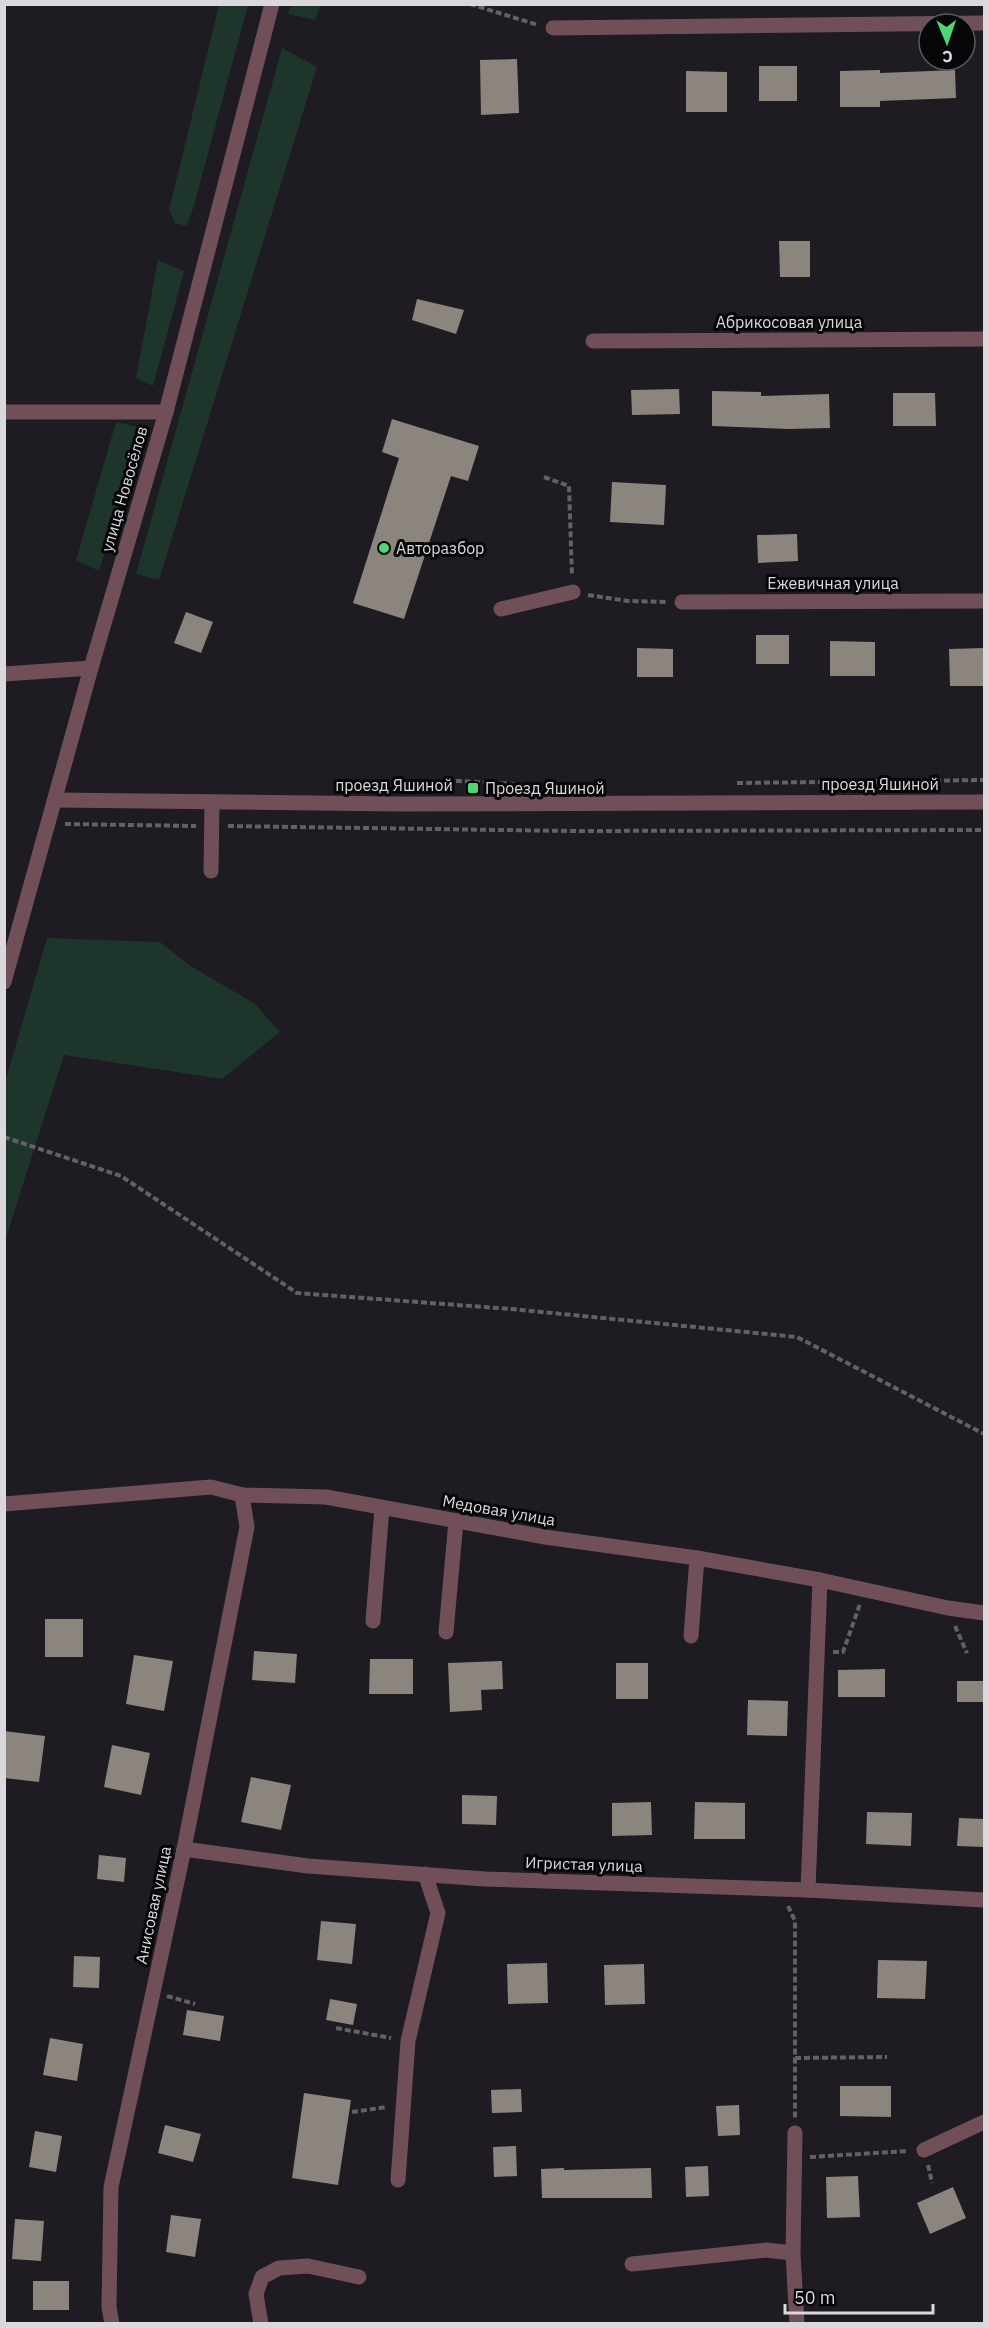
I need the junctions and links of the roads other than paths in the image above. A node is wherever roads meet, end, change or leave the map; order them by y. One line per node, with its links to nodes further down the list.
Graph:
1 (272, 4): 7 (street, улица Новосёлов)
2 (984, 23): 3 (street)
3 (553, 28)
4 (984, 339): 5 (street, Абрикосовая улица)
5 (594, 341)
6 (4, 412): 7 (street)
7 (166, 412): 12 (street, улица Новосёлов)
8 (573, 592): 11 (street)
9 (984, 601): 10 (street, Ежевичная улица)
10 (682, 602)
11 (501, 609)
12 (91, 668): 13 (street); 14 (street, улица Новосёлов)
13 (4, 674)
14 (56, 800): 16 (street, проезд Яшиной); 18 (street, улица Новосёлов)
15 (984, 801): 16 (street, проезд Яшиной)
16 (212, 802): 17 (street)
17 (211, 871)
18 (4, 982)
19 (242, 1495): 20 (street, Медовая улица); 21 (street, Медовая улица); 29 (street, Анисовая улица)
20 (4, 1504)
21 (382, 1508): 22 (street, Медовая улица); 26 (street)
22 (456, 1521): 23 (street, Медовая улица); 27 (street)
23 (697, 1558): 24 (street, Медовая улица); 28 (street)
24 (820, 1580): 25 (street, Медовая улица); 31 (street)
25 (984, 1613)
26 (373, 1621)
27 (446, 1632)
28 (691, 1636)
29 (184, 1849): 30 (street, Игристая улица); 40 (street, Анисовая улица)
30 (425, 1874): 31 (street, Игристая улица); 36 (street)
31 (808, 1890): 32 (street, Игристая улица)
32 (984, 1900)
33 (984, 2122): 35 (street)
34 (795, 2133): 37 (street)
35 (924, 2150)
36 (398, 2180)
37 (793, 2253): 38 (street); 42 (street)
38 (632, 2264)
39 (359, 2277): 41 (street)
40 (112, 2324)
41 (261, 2324)
42 (797, 2324)

